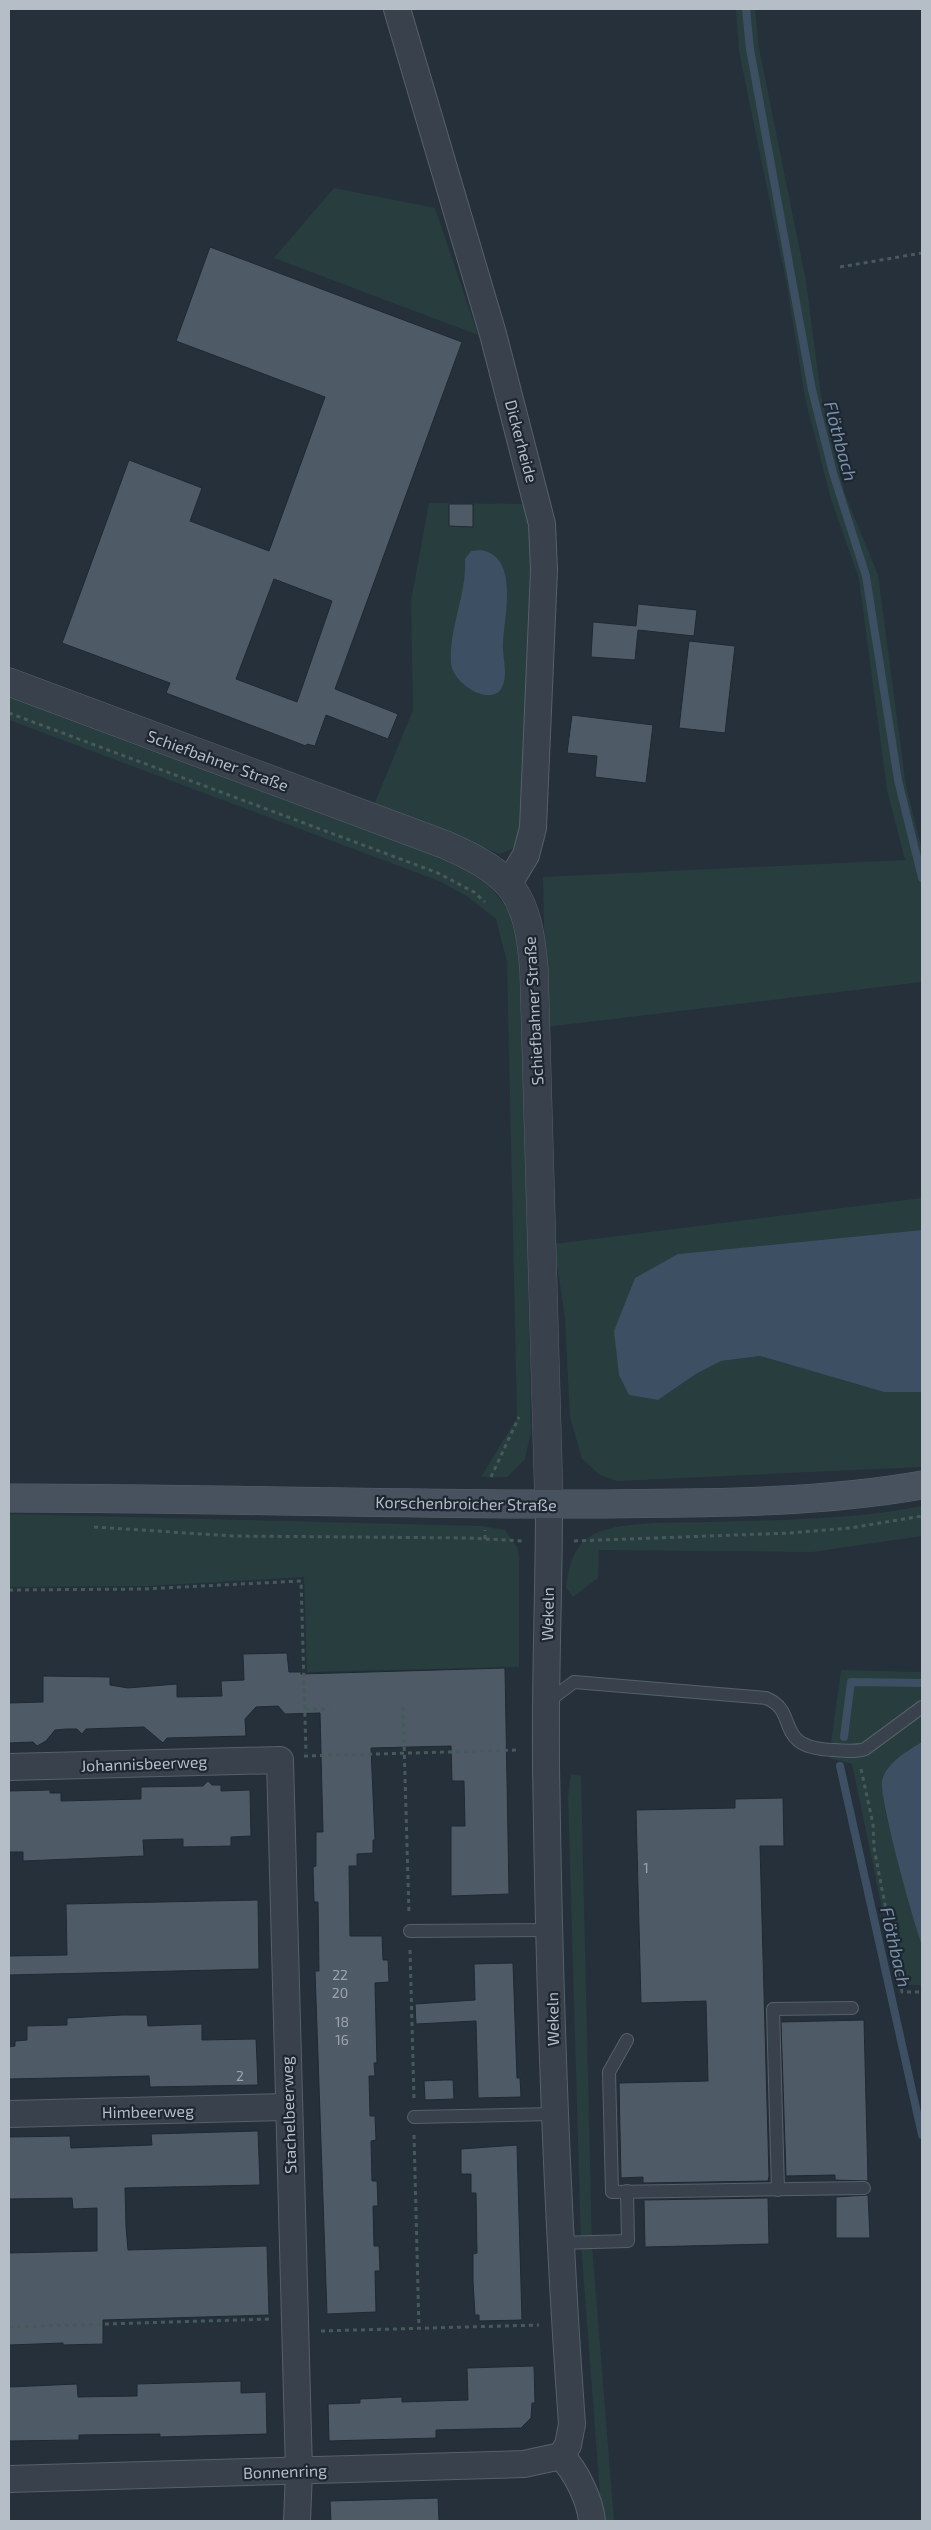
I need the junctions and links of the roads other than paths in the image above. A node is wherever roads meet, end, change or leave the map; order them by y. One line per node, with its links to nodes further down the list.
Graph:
1 (397, 9): 3 (street, Dickerheide)
2 (9, 682): 3 (street, Schiefbahner Straße)
3 (509, 883): 6 (street, Schiefbahner Straße)
4 (922, 1485): 6 (main road, Korschenbroicher Straße)
5 (9, 1498): 6 (main road, Korschenbroicher Straße)
6 (549, 1504): 7 (street, Wekeln)
7 (546, 1703): 8 (lane); 11 (street, Wekeln)
8 (922, 1707)
9 (280, 1760): 10 (street, Johannisbeerweg); 15 (street, Stachelbeerweg)
10 (9, 1767)
11 (550, 1930): 12 (lane); 17 (street, Wekeln)
12 (410, 1931)
13 (852, 2008): 20 (lane)
14 (627, 2040): 21 (lane)
15 (288, 2107): 16 (street, Himbeerweg); 24 (street, Stachelbeerweg)
16 (9, 2114)
17 (554, 2114): 18 (lane); 22 (street, Wekeln)
18 (414, 2117)
19 (864, 2188): 20 (lane)
20 (778, 2190): 21 (lane)
21 (627, 2191): 22 (lane)
22 (559, 2243): 23 (street, Wekeln)
23 (561, 2456): 24 (street, Bonnenring); 27 (street)
24 (299, 2471): 25 (street, Bonnenring); 26 (street, Stachelbeerweg)
25 (9, 2479)
26 (297, 2521)
27 (592, 2521)

